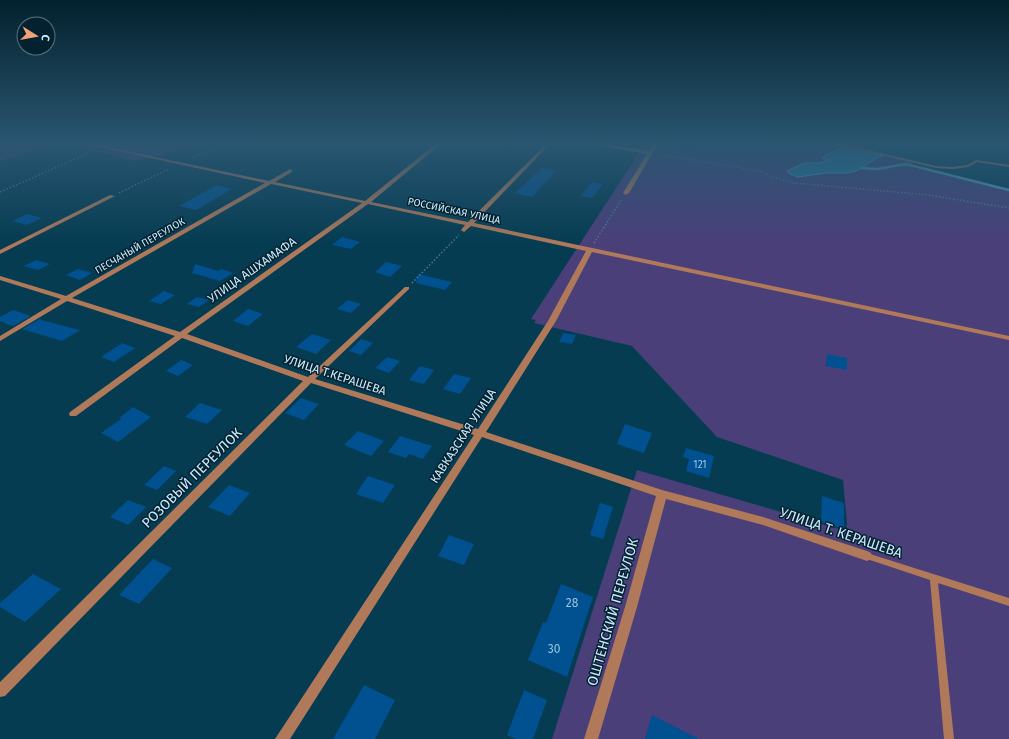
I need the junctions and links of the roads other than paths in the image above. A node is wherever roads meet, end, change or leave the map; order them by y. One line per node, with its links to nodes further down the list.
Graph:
1 (245, 176): 6 (street, РОССИЙСКАЯ УЛИЦА)
2 (281, 176): 6 (street, ПЕСЧАНЫЙ ПЕРЕУЛОК)
3 (399, 176): 9 (street, УЛИЦА АШХАМАФА)
4 (516, 176): 10 (street)
5 (636, 176): 7 (street)
6 (271, 182): 9 (street, РОССИЙСКАЯ УЛИЦА); 16 (street, ПЕСЧАНЫЙ ПЕРЕУЛОК)
7 (626, 193)
8 (112, 196): 13 (street)
9 (368, 202): 10 (street, РОССИЙСКАЯ УЛИЦА); 17 (street, УЛИЦА АШХАМАФА)
10 (470, 224): 11 (street); 12 (street, РОССИЙСКАЯ УЛИЦА)
11 (464, 230)
12 (590, 249): 18 (street, РОССИЙСКАЯ УЛИЦА); 22 (street, КАВКАЗCКАЯ УЛИЦА)
13 (0, 252)
14 (0, 278): 16 (street, УЛИЦА Т.КЕРАШЕВА)
15 (407, 288): 20 (street, РОЗОВЫЙ ПЕРЕУЛОК)
16 (66, 299): 17 (street, УЛИЦА Т.КЕРАШЕВА); 19 (street, ПЕСЧАНЫЙ ПЕРЕУЛОК)
17 (181, 335): 20 (street, УЛИЦА Т.КЕРАШЕВА); 21 (street, УЛИЦА АШХАМАФА)
18 (1009, 338)
19 (0, 339)
20 (309, 380): 22 (street, УЛИЦА Т.КЕРАШЕВА); 27 (street, РОЗОВЫЙ ПЕРЕУЛОК)
21 (73, 414)
22 (480, 433): 23 (street, УЛИЦА Т.КЕРАШЕВА); 28 (street, КАВКАЗCКАЯ УЛИЦА)
23 (662, 494): 24 (street, УЛИЦА Т. КЕРАШЕВА); 29 (street, ОШТЕНСКИЙ ПЕРЕУЛОК)
24 (867, 556): 25 (lane, УЛИЦА Т. КЕРАШЕВА)
25 (934, 578): 26 (lane, УЛИЦА Т. КЕРАШЕВА); 30 (lane)
26 (1009, 602)
27 (0, 691)
28 (282, 739)
29 (592, 739)
30 (949, 739)

